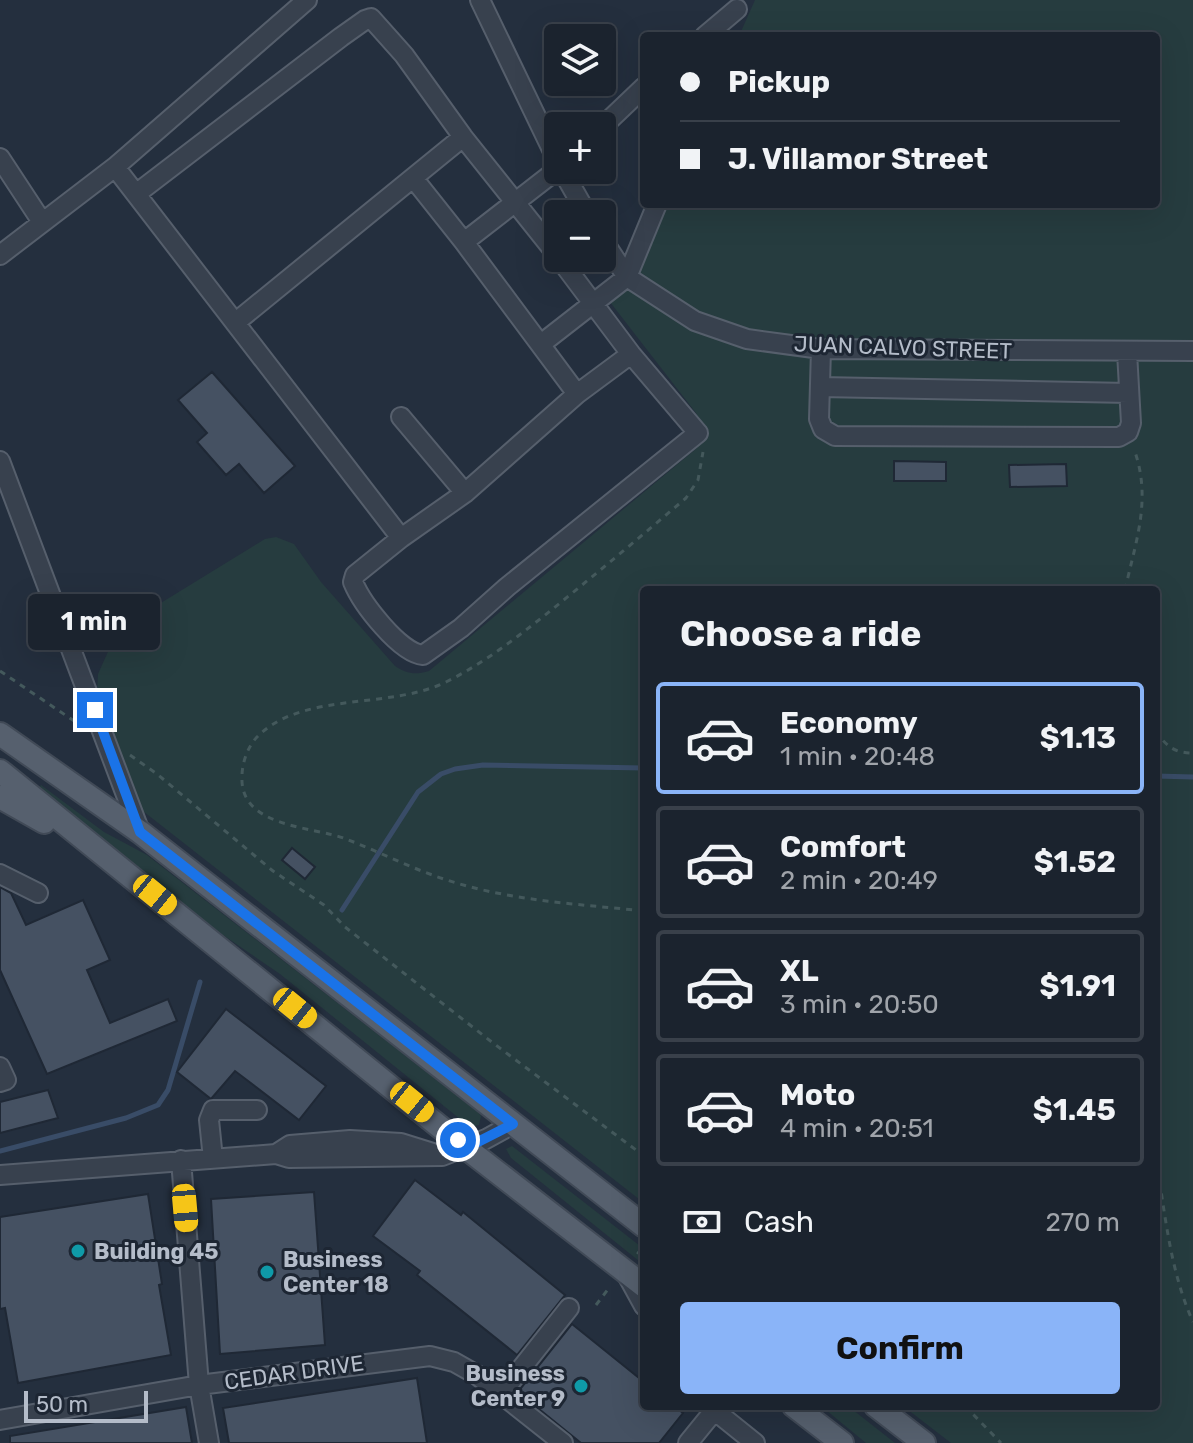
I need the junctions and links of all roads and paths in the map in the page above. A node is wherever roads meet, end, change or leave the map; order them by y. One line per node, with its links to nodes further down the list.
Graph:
1 (307, 0): 11 (street)
2 (480, 0): 8 (street)
3 (739, 4): 4 (street); 5 (street)
4 (709, 32)
5 (728, 32)
6 (640, 91): 7 (street)
7 (616, 114)
8 (544, 133)
9 (463, 137): 12 (street); 14 (street); 15 (street)
10 (0, 158): 17 (street)
11 (115, 167): 14 (street); 17 (street)
12 (414, 179): 19 (street); 25 (street)
13 (544, 181): 15 (street)
14 (136, 194): 25 (street)
15 (515, 200): 18 (street); 19 (street)
16 (655, 208): 23 (street)
17 (42, 222): 20 (street)
18 (544, 238)
19 (464, 242): 26 (street)
20 (0, 255)
21 (616, 260): 23 (street, JUAN CALVO STREET)
22 (570, 272): 24 (street)
23 (627, 277): 24 (street); 27 (street, JUAN CALVO STREET)
24 (594, 303): 26 (street); 30 (street)
25 (236, 322): 39 (street)
26 (541, 344): 33 (street)
27 (821, 349): 29 (street, JUAN CALVO STREET); 31 (street)
28 (1193, 351): 29 (street, JUAN CALVO STREET)
29 (1127, 352): 32 (street)
30 (631, 354): 33 (street); 36 (street)
31 (820, 387): 32 (street); 35 (street)
32 (1129, 393): 35 (street)
33 (577, 394): 38 (street)
34 (401, 417): 38 (street)
35 (1128, 432): 40 (path)
36 (698, 433): 39 (street); 52 (path)
37 (0, 461): 44 (street)
38 (465, 493): 39 (street)
39 (401, 538)
40 (1126, 586)
41 (0, 671): 44 (path)
42 (0, 734): 48 (main road)
43 (1160, 738): 45 (path)
44 (106, 739): 48 (street); 58 (path)
45 (1193, 753)
46 (0, 771): 50 (main road)
47 (0, 797): 50 (main road)
48 (140, 832): 56 (main road)
49 (0, 874): 51 (street)
50 (132, 876): 57 (main road)
51 (38, 893)
52 (640, 911)
53 (0, 1067): 54 (street)
54 (0, 1082)
55 (257, 1110): 59 (street)
56 (513, 1124): 57 (street); 63 (main road)
57 (466, 1148): 59 (street); 65 (main road)
58 (640, 1153)
59 (213, 1159): 60 (street)
60 (181, 1160): 61 (street); 72 (street)
61 (0, 1175)
62 (1160, 1184): 71 (path)
63 (640, 1223)
64 (640, 1258): 65 (path)
65 (630, 1261): 66 (main road); 68 (street)
66 (640, 1279)
67 (609, 1288): 69 (path)
68 (640, 1293)
69 (596, 1305)
70 (569, 1308): 73 (street)
71 (1193, 1322)
72 (199, 1385): 73 (street, CEDAR DRIVE); 79 (street, CEDAR DRIVE); 80 (street)
73 (501, 1394): 81 (street, CEDAR DRIVE)
74 (711, 1410): 82 (street)
75 (714, 1410): 83 (street)
76 (799, 1410): 84 (main road)
77 (881, 1410): 85 (main road)
78 (969, 1410): 86 (path)
79 (0, 1420)
80 (209, 1443)
81 (563, 1443)
82 (688, 1443)
83 (755, 1443)
84 (842, 1443)
85 (924, 1443)
86 (1001, 1443)

